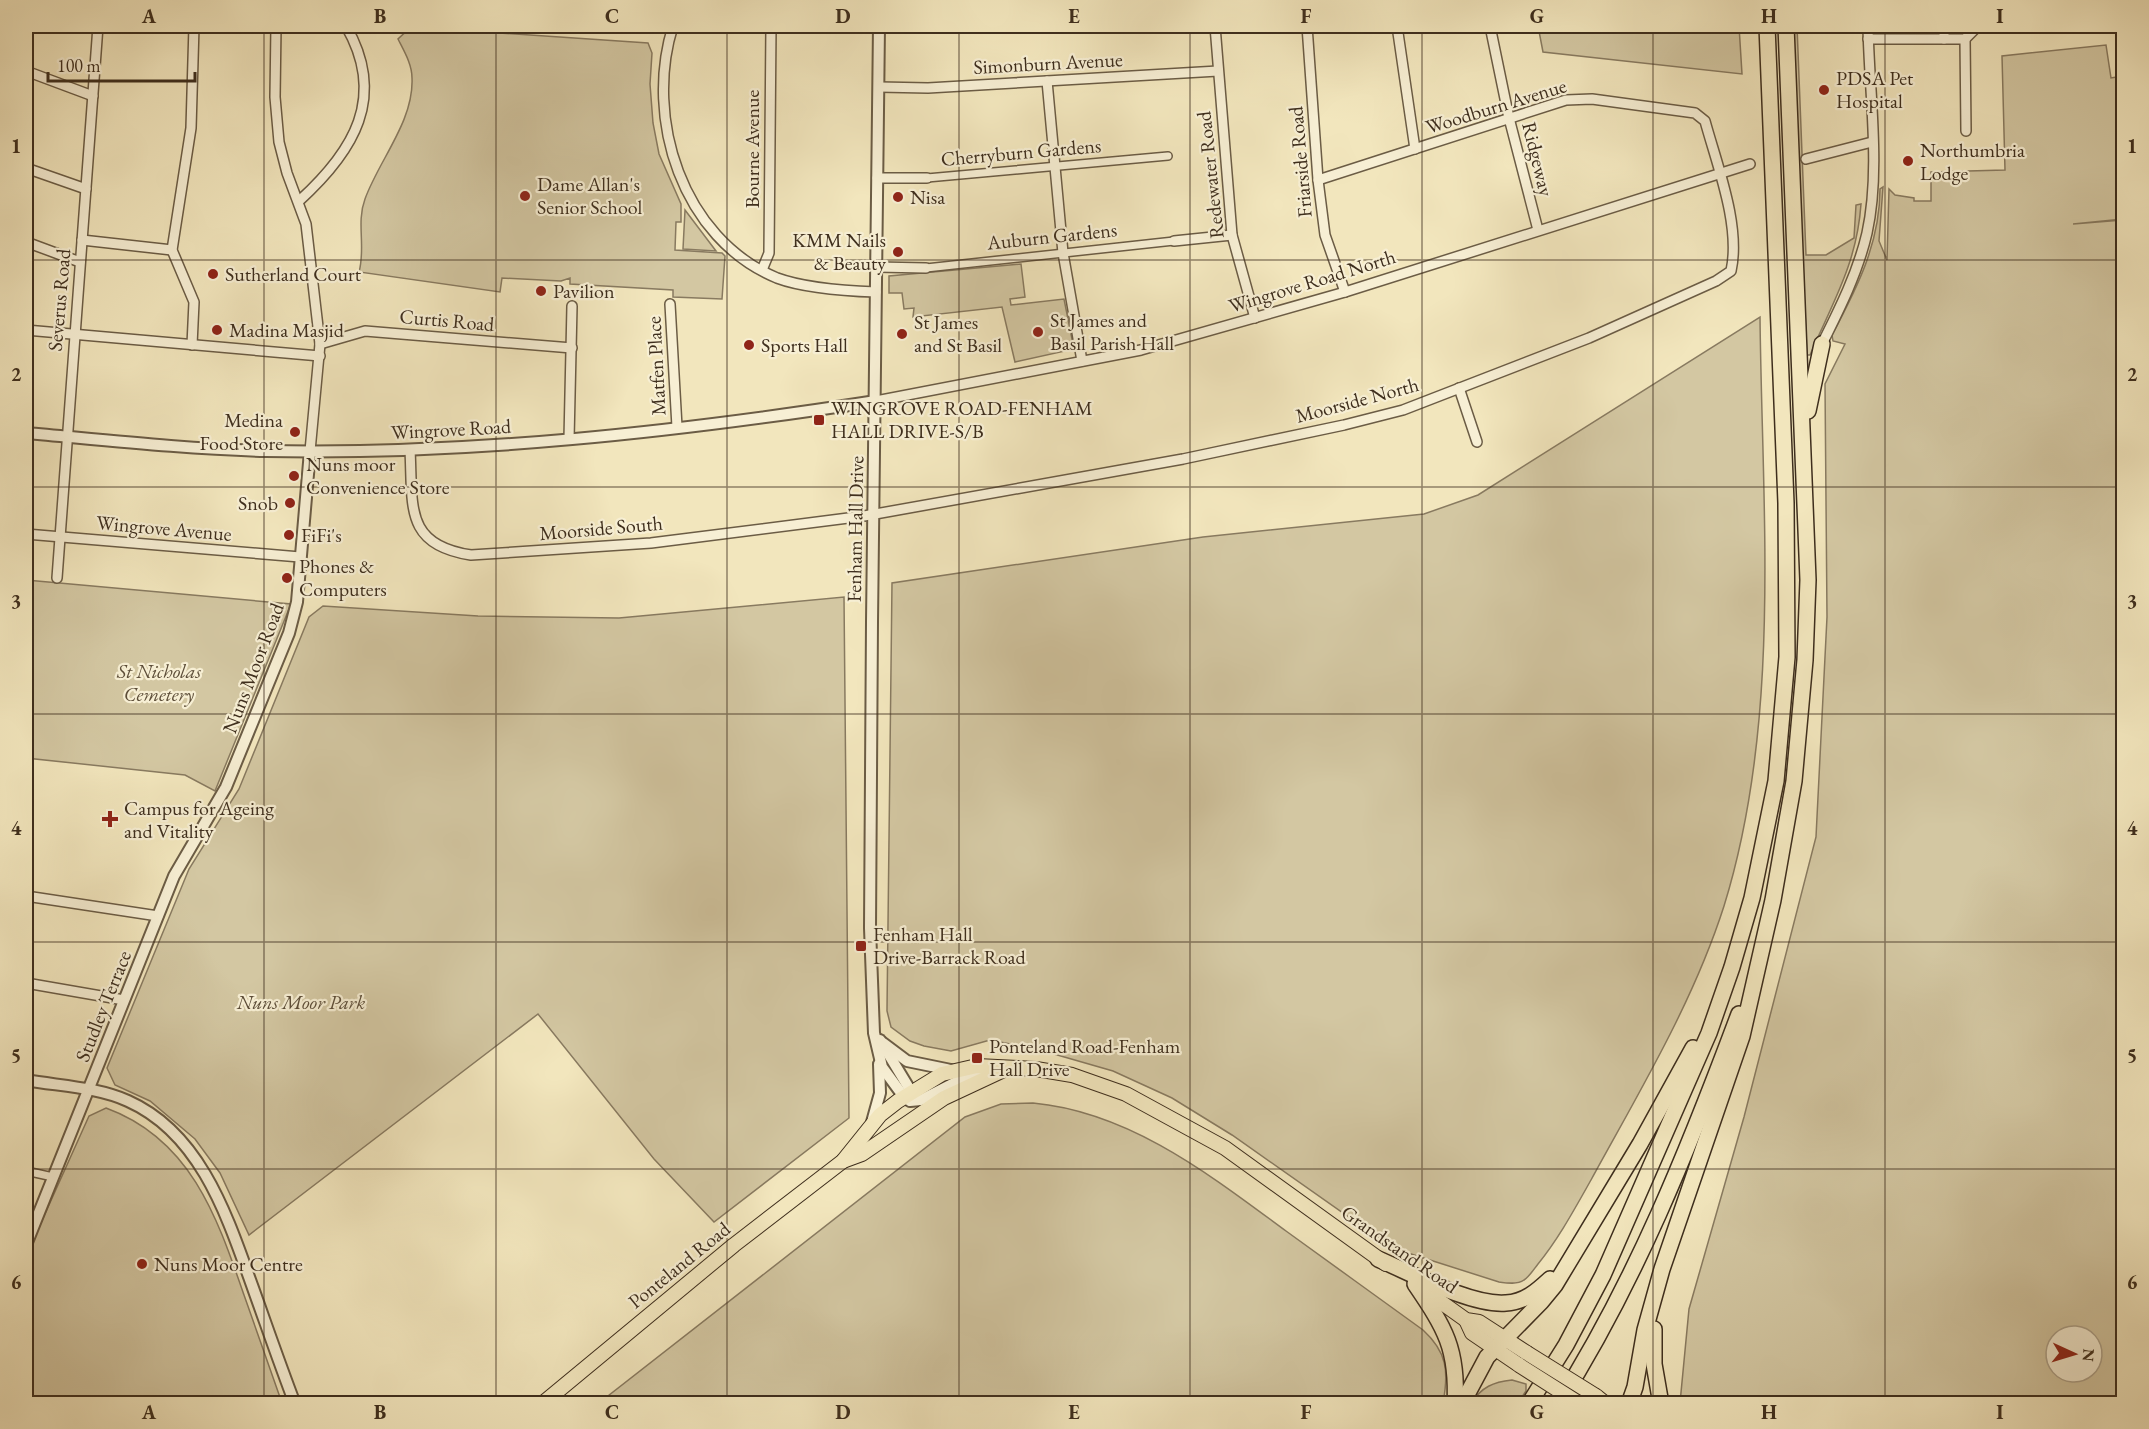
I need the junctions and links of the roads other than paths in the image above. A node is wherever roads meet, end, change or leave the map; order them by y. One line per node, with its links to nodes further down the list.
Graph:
1 (98, 26): 24 (street, Severus Road)
2 (194, 26): 45 (street)
3 (276, 26): 39 (street, Nuns Moor Road)
4 (346, 26): 39 (street)
5 (673, 26): 50 (street)
6 (771, 26): 50 (street, Bourne Avenue)
7 (879, 26): 23 (street, Fenham Hall Drive)
8 (1215, 26): 21 (street, Redewater Road)
9 (1307, 26): 37 (street, Friarside Road)
10 (1397, 26): 28 (street)
11 (1490, 26): 25 (street, Ridgeway)
12 (1767, 26): 82 (highway)
13 (1786, 26): 68 (highway)
14 (1868, 26): 17 (street)
15 (1944, 26): 18 (street)
16 (1978, 26): 19 (street)
17 (1868, 39): 18 (street); 27 (street)
18 (1944, 39): 19 (street)
19 (1965, 39): 26 (street)
20 (26, 71): 24 (street)
21 (1218, 71): 22 (street, Simonburn Avenue); 41 (street, Redewater Road)
22 (1047, 81): 23 (street, Simonburn Avenue); 32 (street)
23 (879, 87): 35 (street, Fenham Hall Drive)
24 (93, 96): 38 (street, Severus Road)
25 (1509, 118): 28 (street, Woodburn Avenue); 34 (street, Woodburn Avenue); 40 (street, Ridgeway)
26 (1966, 131)
27 (1872, 141): 30 (street); 59 (street)
28 (1415, 149): 37 (street, Woodburn Avenue)
29 (1168, 156): 32 (street, Cherryburn Gardens)
30 (1806, 159)
31 (1750, 164): 34 (street, Wingrove Road North)
32 (1055, 167): 36 (street, Cherryburn Gardens); 46 (street)
33 (26, 168): 38 (street)
34 (1719, 173): 40 (street, Wingrove Road North); 64 (street, Moorside North)
35 (877, 178): 36 (street, Cherryburn Gardens); 48 (street, Fenham Hall Drive)
36 (927, 178)
37 (1318, 180): 52 (street, Friarside Road)
38 (86, 189): 42 (street, Severus Road)
39 (299, 201): 58 (street, Nuns Moor Road)
40 (1538, 230): 52 (street, Wingrove Road North)
41 (1232, 235): 43 (street, Auburn Gardens); 55 (street, Redewater Road)
42 (82, 240): 45 (street); 47 (street, Severus Road)
43 (1174, 241): 46 (street, Auburn Gardens)
44 (26, 242): 47 (street)
45 (172, 250): 60 (street)
46 (1063, 253): 49 (street, Auburn Gardens); 63 (street)
47 (80, 262): 57 (street, Severus Road)
48 (877, 267): 49 (street, Auburn Gardens); 51 (street, Fenham Hall Drive)
49 (926, 268)
50 (762, 270): 51 (street)
51 (876, 292): 65 (street, Fenham Hall Drive)
52 (1345, 292): 55 (street, Wingrove Road North)
53 (670, 304): 66 (street, Matfen Place)
54 (572, 306): 61 (street)
55 (1255, 318): 63 (street, Wingrove Road North)
56 (26, 330): 57 (street)
57 (74, 335): 60 (street); 69 (street, Severus Road)
58 (320, 344): 61 (street, Curtis Road); 62 (street, Nuns Moor Road)
59 (1822, 344): 68 (highway)
60 (192, 345): 62 (street)
61 (572, 348): 70 (street)
62 (320, 356): 73 (street, Nuns Moor Road)
63 (1082, 362): 65 (street, Wingrove Road North)
64 (1459, 388): 71 (street); 74 (street, Moorside North)
65 (876, 401): 66 (street, Wingrove Road); 74 (street, Fenham Hall Drive)
66 (677, 427): 70 (street, Wingrove Road)
67 (26, 433): 69 (street, Wingrove Road)
68 (1803, 434): 83 (highway)
69 (66, 436): 73 (street, Wingrove Road); 76 (street, Severus Road)
70 (569, 439): 72 (street, Wingrove Road)
71 (1478, 442)
72 (410, 450): 73 (street, Wingrove Road); 74 (street, Moorside South)
73 (310, 451): 77 (street, Nuns Moor Road)
74 (873, 514): 86 (street, Fenham Hall Drive)
75 (26, 534): 76 (street, Wingrove Avenue)
76 (59, 537): 77 (street, Wingrove Avenue); 78 (street, Severus Road)
77 (300, 557): 79 (street, Nuns Moor Road)
78 (57, 578)
79 (226, 787): 81 (street, Studley Terrace)
80 (26, 896): 81 (street)
81 (158, 916): 85 (street, Studley Terrace)
82 (1732, 967): 99 (highway); 109 (highway)
83 (1755, 972): 101 (highway); 110 (highway)
84 (26, 982): 85 (street)
85 (124, 1000): 91 (street, Studley Terrace)
86 (876, 1036): 87 (street, Fenham Hall Drive); 88 (street); 92 (street, Fenham Hall Drive)
87 (878, 1058): 92 (street, Fenham Hall Drive); 94 (street)
88 (952, 1071): 89 (main road, Ponteland Road); 92 (main road, Ponteland Road)
89 (1002, 1071): 92 (street); 93 (main road, Ponteland Road); 100 (main road, Grandstand Road)
90 (26, 1080): 91 (street)
91 (89, 1090): 97 (street, Studley Terrace); 105 (street)
92 (910, 1096): 93 (street); 94 (main road, Ponteland Road)
93 (912, 1118): 95 (main road, Ponteland Road)
94 (869, 1127): 95 (main road, Ponteland Road)
95 (843, 1161): 106 (main road, Ponteland Road)
96 (26, 1172): 97 (street)
97 (53, 1177): 98 (street, Studley Terrace)
98 (26, 1245)
99 (1572, 1258): 100 (highway); 103 (highway)
100 (1378, 1259): 102 (main road, Grandstand Road)
101 (1662, 1269): 112 (highway); 113 (highway)
102 (1415, 1284): 103 (main road, Grandstand Road); 107 (highway)
103 (1499, 1343): 104 (main road, Grandstand Road, bridge); 108 (highway); 111 (main road, Grandstand Road, bridge)
104 (1601, 1400)
105 (295, 1404)
106 (542, 1404)
107 (1455, 1404)
108 (1462, 1404)
109 (1529, 1404)
110 (1558, 1404)
111 (1580, 1404)
112 (1629, 1404)
113 (1661, 1404)

